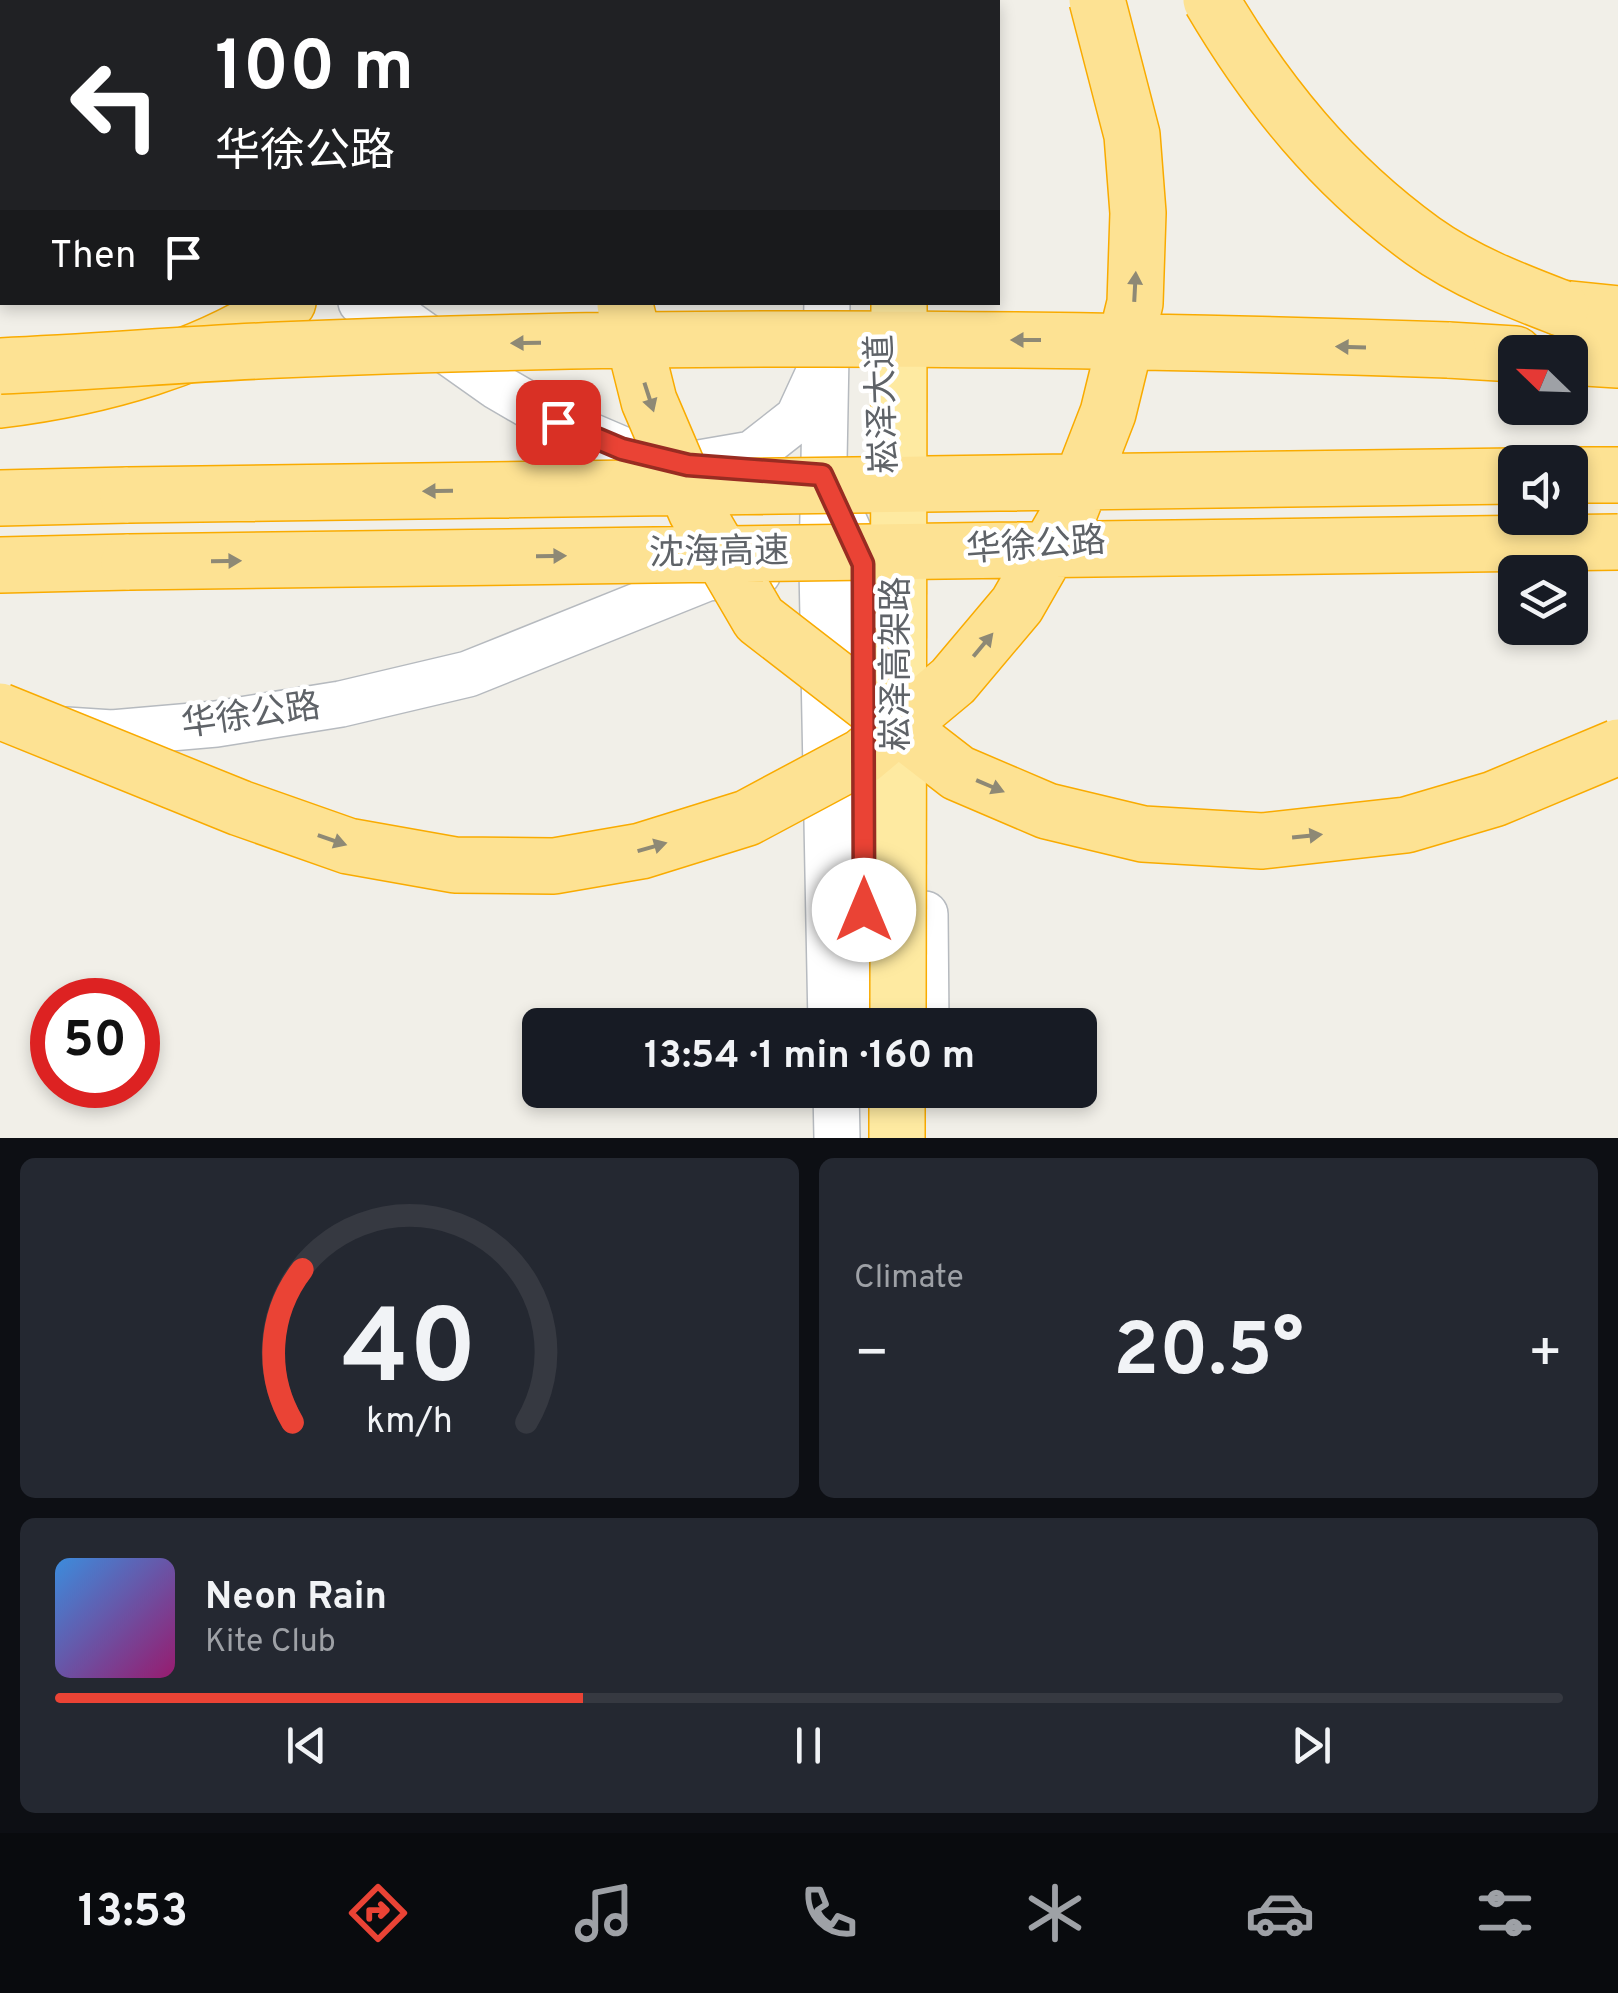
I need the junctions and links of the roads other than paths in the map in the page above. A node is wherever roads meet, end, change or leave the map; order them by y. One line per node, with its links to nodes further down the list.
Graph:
1 (1097, 0): 34 (highway, one-way to 1, bridge)
2 (1211, 0): 11 (highway, bridge)
3 (284, 305): 17 (highway, bridge)
4 (368, 305): 18 (main road, 华徐公路)
5 (626, 305): 36 (highway, one-way to 36, bridge)
6 (827, 305): 14 (main road)
7 (866, 305): 38 (highway, 崧泽高架路, bridge)
8 (882, 305): 23 (main road, 崧泽大道)
9 (899, 305): 40 (highway, 崧泽高架路, bridge)
10 (921, 305): 23 (main road, 崧泽大道)
11 (1618, 314)
12 (1498, 353): 16 (highway, one-way to 16, bridge)
13 (1588, 358): 15 (highway)
14 (825, 360): 18 (main road); 20 (main road)
15 (1618, 360)
16 (0, 366)
17 (0, 400)
18 (688, 465): 20 (main road, 华徐公路)
19 (1618, 474): 21 (highway)
20 (822, 475): 23 (main road, 华徐公路); 32 (main road)
21 (1588, 475)
22 (1498, 476): 27 (highway, 沈海高速, one-way to 27, bridge)
23 (902, 482): 26 (main road, 华徐公路); 30 (main road, 崧泽大道)
24 (1618, 482): 25 (main road)
25 (1588, 483)
26 (1498, 484)
27 (0, 498)
28 (1618, 534): 30 (main road, 华徐公路)
29 (1618, 542): 31 (highway, 沈海高速, one-way to 29, bridge)
30 (924, 556): 32 (main road, 华徐公路); 41 (main road, 崧泽大道)
31 (0, 565)
32 (842, 565): 33 (main road, 华徐公路); 39 (main road)
33 (623, 610): 35 (main road, 华徐公路); 37 (main road)
34 (0, 711)
35 (0, 725)
36 (1618, 747)
37 (846, 1008)
38 (848, 1008)
39 (848, 1008)
40 (898, 1008)
41 (926, 1008)
42 (836, 1108): 47 (main road)
43 (866, 1108): 48 (highway)
44 (884, 1108): 49 (main road)
45 (896, 1108): 49 (highway)
46 (919, 1108): 50 (main road)
47 (837, 1138)
48 (866, 1138)
49 (894, 1138)
50 (916, 1138)

